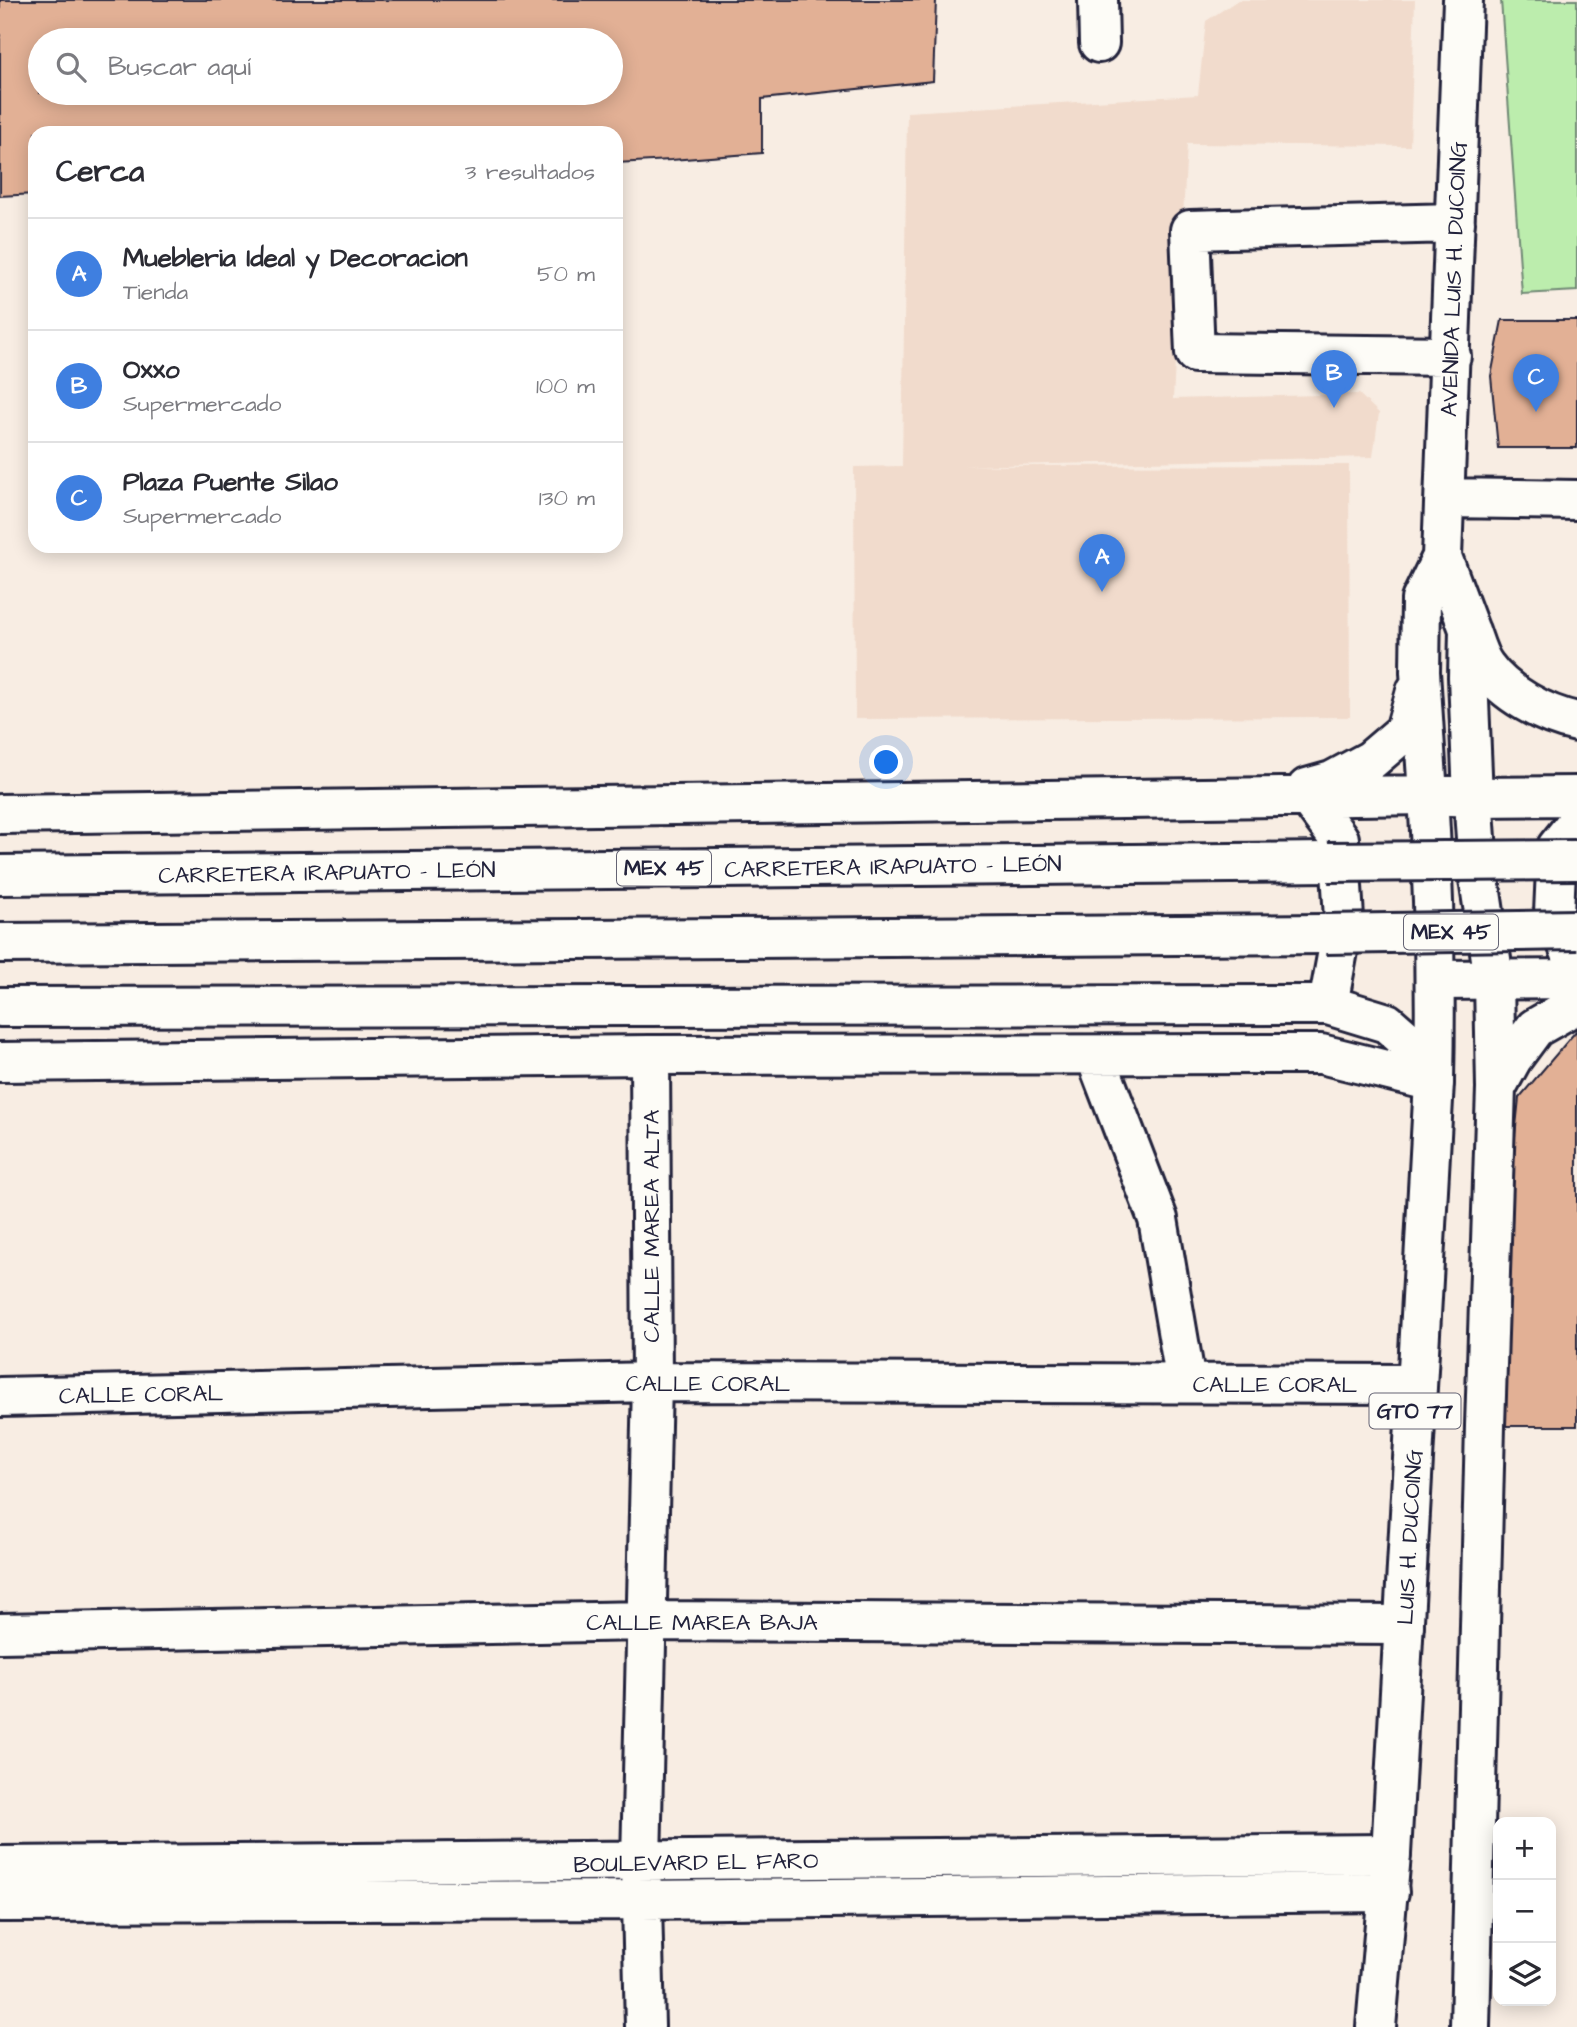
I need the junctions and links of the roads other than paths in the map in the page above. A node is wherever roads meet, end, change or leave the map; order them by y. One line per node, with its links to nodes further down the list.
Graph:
1 (1098, 0): 3 (main road)
2 (1463, 0): 4 (main road, AVENIDA LUIS H. DUCOING / GTO 77)
3 (1099, 43)
4 (1455, 223): 5 (main road, AVENIDA LUIS H. DUCOING / GTO 77); 5 (main road)
5 (1451, 355): 6 (main road, AVENIDA LUIS H. DUCOING / GTO 77)
6 (1446, 498): 7 (main road); 8 (main road, AVENIDA LUIS H. DUCOING / GTO 77)
7 (1577, 500)
8 (1442, 557): 9 (main road, AVENIDA LUIS H. DUCOING / GTO 77); 10 (main road, AVENIDA LUIS H. DUCOING / GTO 77)
9 (1469, 629): 11 (main road); 15 (main road, AVENIDA LUIS H. DUCOING / GTO 77)
10 (1420, 672): 12 (main road, AVENIDA LUIS H. DUCOING / GTO 77); 14 (main road)
11 (1577, 722)
12 (1428, 795): 14 (main road); 15 (main road); 25 (main road, LUIS H. DUCOING / GTO 77)
13 (1577, 796): 15 (main road)
14 (1293, 797): 16 (main road); 27 (main road)
15 (1472, 797): 23 (main road, GTO 77)
16 (0, 814)
17 (1577, 821): 22 (main road)
18 (1577, 860): 19 (main road, CARRETERA IRAPUATO - LEÓN / MEX 45, bridge)
19 (0, 875)
20 (1577, 930): 21 (main road, MEX 45, bridge)
21 (0, 943)
22 (1577, 967)
23 (1494, 979): 24 (main road); 25 (main road); 33 (main road, GTO 77)
24 (1577, 979)
25 (1436, 980): 32 (main road, LUIS H. DUCOING / GTO 77)
26 (1577, 1004): 33 (main road)
27 (1328, 1005): 28 (main road); 32 (main road)
28 (0, 1007)
29 (650, 1055): 30 (main road); 31 (main road); 34 (main road, CALLE MAREA ALTA)
30 (1095, 1055): 32 (main road); 35 (main road)
31 (0, 1062)
32 (1434, 1082): 36 (main road, LUIS H. DUCOING / GTO 77)
33 (1496, 1088): 49 (main road, GTO 77)
34 (652, 1382): 35 (main road, CALLE CORAL); 37 (main road, CALLE CORAL); 38 (main road, CALLE MAREA ALTA)
35 (1186, 1383): 36 (main road, CALLE CORAL)
36 (1417, 1384): 39 (main road, LUIS H. DUCOING / GTO 77)
37 (0, 1397)
38 (646, 1621): 39 (main road, CALLE MAREA BAJA); 40 (main road, CALLE MAREA BAJA); 42 (main road, CALLE MAREA ALTA)
39 (1404, 1625): 41 (main road, LUIS H. DUCOING / GTO 77)
40 (0, 1633)
41 (1391, 1854): 42 (main road, BOULEVARD EL FARO); 44 (main road, LUIS H. DUCOING / GTO 77)
42 (641, 1862): 43 (main road, BOULEVARD EL FARO); 45 (main road, CALLE MAREA ALTA)
43 (0, 1866)
44 (1389, 1892): 45 (main road, BOULEVARD EL FARO); 48 (main road, LUIS H. DUCOING / GTO 77)
45 (642, 1900): 46 (main road, BOULEVARD EL FARO); 47 (main road, CALLE MAREA ALTA)
46 (0, 1902)
47 (645, 2027)
48 (1376, 2027)
49 (1470, 2027)

